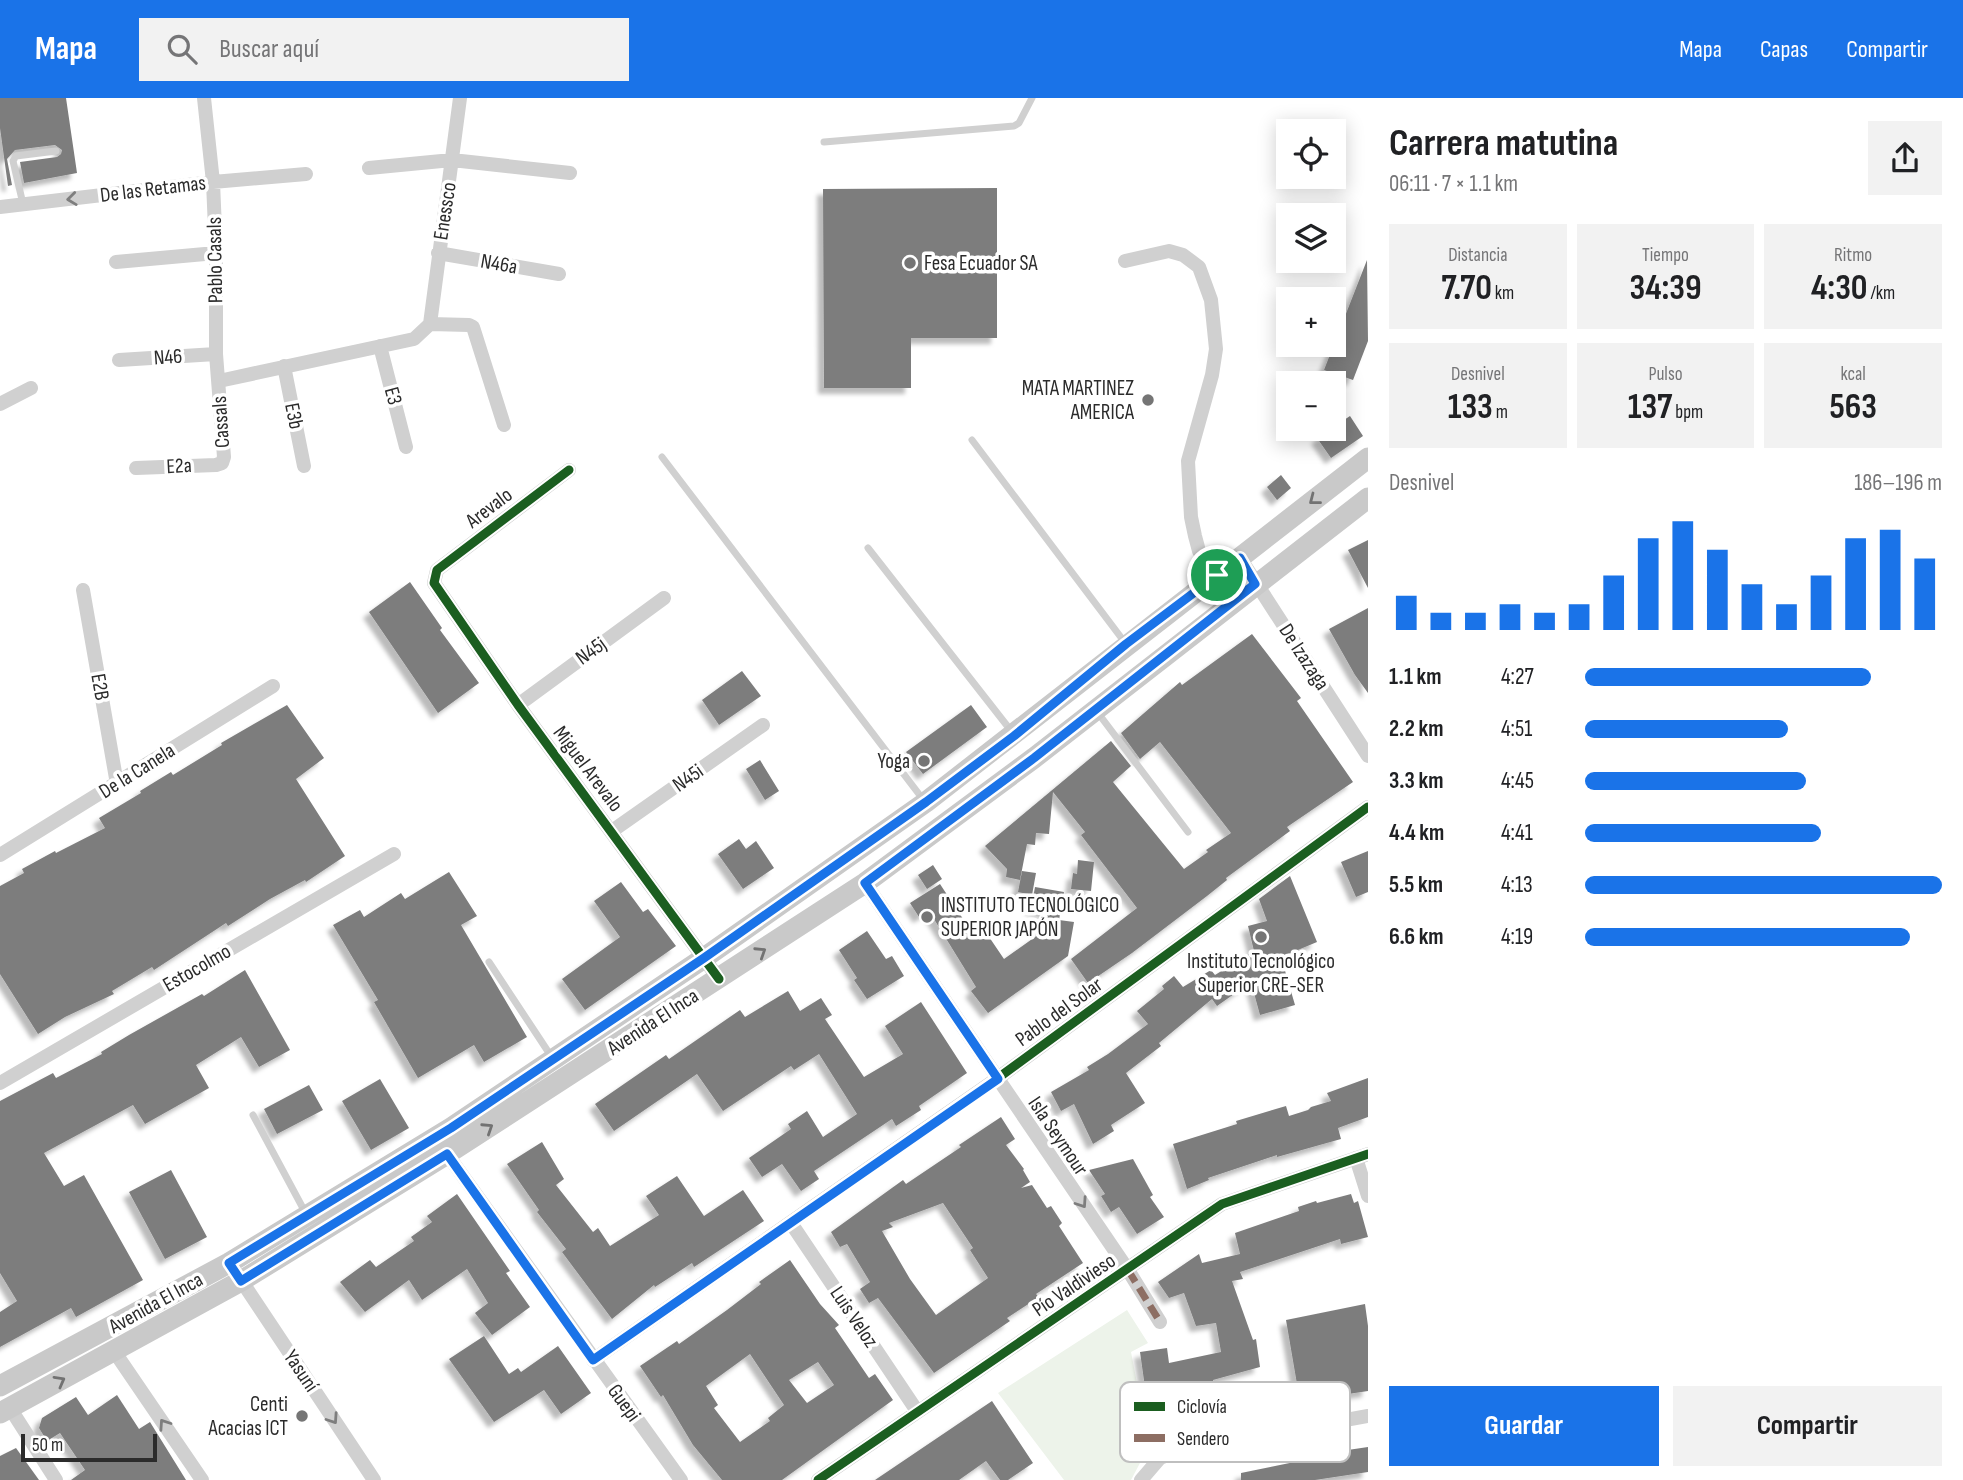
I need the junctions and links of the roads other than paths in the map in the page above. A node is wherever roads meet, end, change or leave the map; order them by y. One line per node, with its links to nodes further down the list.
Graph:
1 (204, 98): 10 (street, Pablo Casals)
2 (460, 98): 6 (street, Enessco)
3 (1032, 98): 4 (lane)
4 (824, 142)
5 (55, 150): 11 (lane)
6 (452, 160): 7 (street); 8 (street); 14 (street, Enessco)
7 (369, 168)
8 (570, 173)
9 (306, 174): 10 (street, De las Retamas)
10 (213, 182): 11 (street, De las Retamas, one-way to 11); 13 (street, Pablo Casals)
11 (23, 205): 12 (street, De las Retamas)
12 (0, 207)
13 (216, 253): 16 (street); 20 (street, Pablo Casals)
14 (438, 253): 17 (street, N46a); 18 (street, Enessco)
15 (1125, 261): 38 (street)
16 (116, 262)
17 (559, 274)
18 (430, 324): 19 (street); 26 (street)
19 (380, 345): 22 (street); 28 (street, E3)
20 (216, 354): 21 (street, N46); 23 (street, Pablo Casals)
21 (119, 360)
22 (284, 366): 23 (street); 32 (street, E3b)
23 (219, 381): 31 (street, Cassals)
24 (31, 388): 25 (street)
25 (0, 404)
26 (504, 425)
27 (972, 440): 43 (lane)
28 (406, 447)
29 (662, 457): 51 (lane)
30 (1368, 458): 37 (main road, Avenida El Inca, one-way to 37)
31 (222, 463): 33 (street, E2a)
32 (304, 466)
33 (136, 468)
34 (569, 470): 39 (street, Arevalo)
35 (1368, 498): 40 (main road, Avenida El Inca)
36 (869, 548): 48 (lane)
37 (1240, 558): 38 (main road, Avenida El Inca); 40 (street, De Izazaga)
38 (1217, 575): 43 (main road, Avenida El Inca)
39 (434, 577): 45 (street, Miguel Arevalo)
40 (1255, 584): 46 (main road, Avenida El Inca); 49 (street, De Izazaga)
41 (83, 590): 50 (street, E2B)
42 (664, 598): 45 (street, N45j)
43 (1126, 644): 48 (main road, Avenida El Inca)
44 (273, 685): 50 (street, De la Canela)
45 (518, 705): 53 (street, Miguel Arevalo)
46 (1096, 710): 54 (lane); 57 (main road, Avenida El Inca)
47 (763, 725): 53 (street, N45i)
48 (1014, 736): 51 (main road, Avenida El Inca)
49 (1368, 756)
50 (117, 784): 56 (street, De la Canela)
51 (926, 802): 58 (main road, Avenida El Inca)
52 (1368, 807): 62 (street, Pablo del Solar)
53 (612, 831): 58 (street, Miguel Arevalo)
54 (1188, 832)
55 (394, 853): 63 (street, Estocolmo)
56 (0, 855)
57 (865, 883): 60 (main road, Avenida El Inca, one-way to 57); 62 (street, Isla Seymour)
58 (704, 958): 60 (street, Miguel Arevalo); 61 (main road, Avenida El Inca)
59 (489, 962): 61 (lane)
60 (719, 979): 65 (main road, Avenida El Inca, one-way to 60)
61 (554, 1059): 68 (main road, Avenida El Inca)
62 (998, 1079): 69 (street, Pablo del Solar); 71 (street, Isla Seymour, one-way to 71)
63 (0, 1083)
64 (253, 1115): 68 (lane)
65 (447, 1154): 72 (main road, Avenida El Inca); 75 (street, Guepi)
66 (1362, 1156): 67 (street); 71 (street, Pío Valdivieso)
67 (1368, 1196)
68 (307, 1216): 70 (main road, Avenida El Inca)
69 (791, 1223): 75 (street, Pablo del Solar); 78 (street, Luis Veloz)
70 (229, 1263): 72 (street, Yasuní); 76 (main road, Avenida El Inca)
71 (1128, 1270): 73 (street, Isla Seymour); 78 (street, Pío Valdivieso)
72 (241, 1281): 74 (main road, Avenida El Inca); 84 (street, Yasuní, one-way to 84)
73 (1160, 1322)
74 (114, 1351): 77 (main road, Avenida El Inca, one-way to 74); 83 (street, one-way to 74)
75 (593, 1360): 85 (street, Guepi)
76 (0, 1387)
77 (5, 1411): 82 (street)
78 (917, 1411): 86 (street, Pío Valdivieso)
79 (1368, 1416): 80 (street)
80 (1350, 1419)
81 (1157, 1462): 87 (street)
82 (56, 1480)
83 (202, 1480)
84 (374, 1480)
85 (681, 1480)
86 (818, 1480)
87 (1142, 1480)

